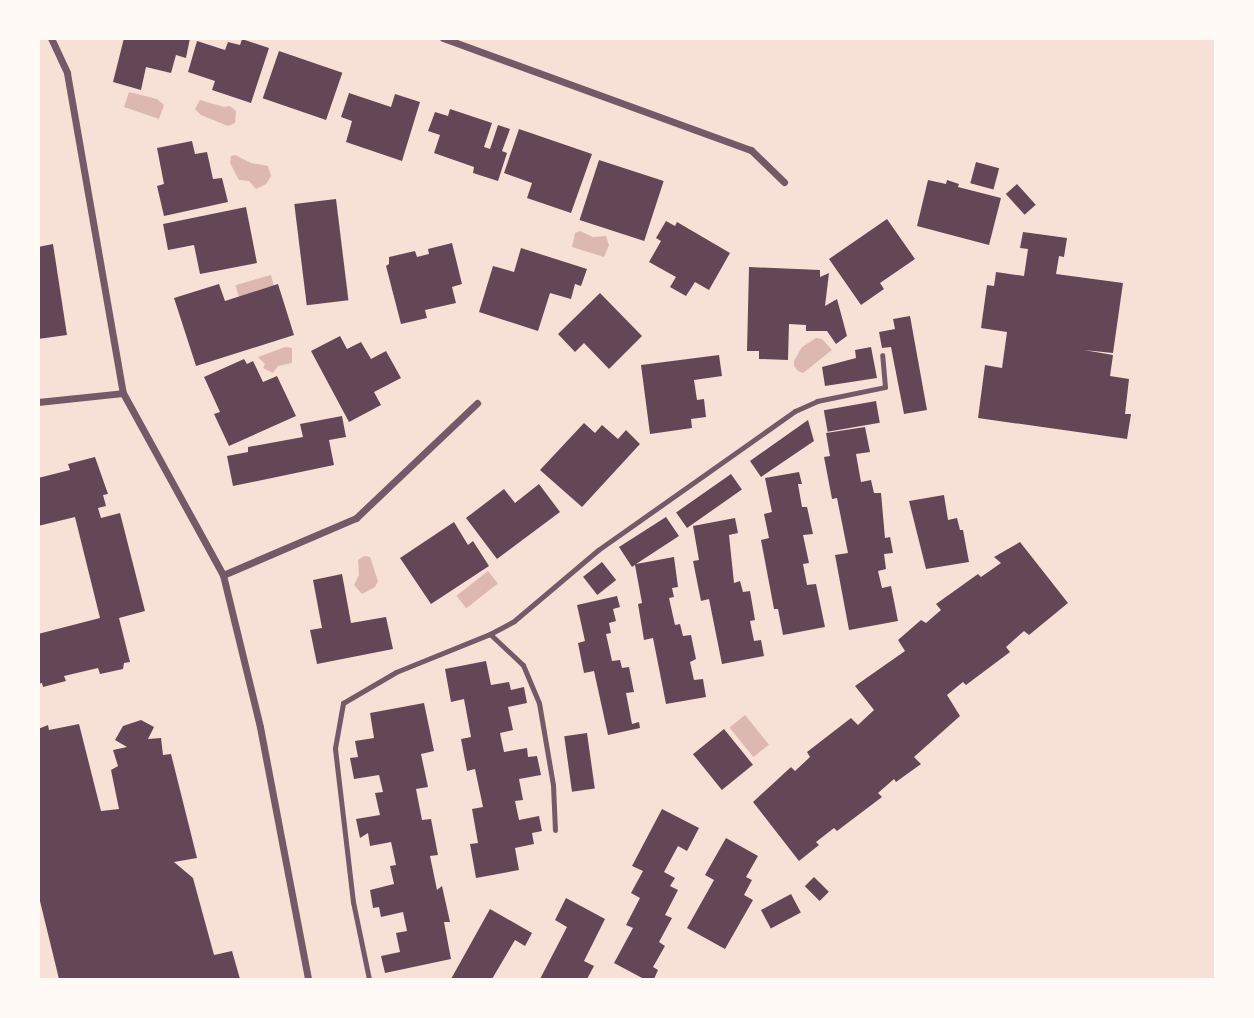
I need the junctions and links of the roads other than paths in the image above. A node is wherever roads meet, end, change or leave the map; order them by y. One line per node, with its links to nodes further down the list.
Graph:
1 (51, 38): 5 (street)
2 (443, 38): 3 (street)
3 (784, 182)
4 (882, 355): 9 (lane)
5 (123, 393): 6 (street); 8 (street)
6 (38, 401)
7 (477, 403): 8 (street)
8 (223, 575): 11 (street)
9 (490, 635): 10 (lane); 12 (lane)
10 (555, 830)
11 (308, 979)
12 (369, 979)

